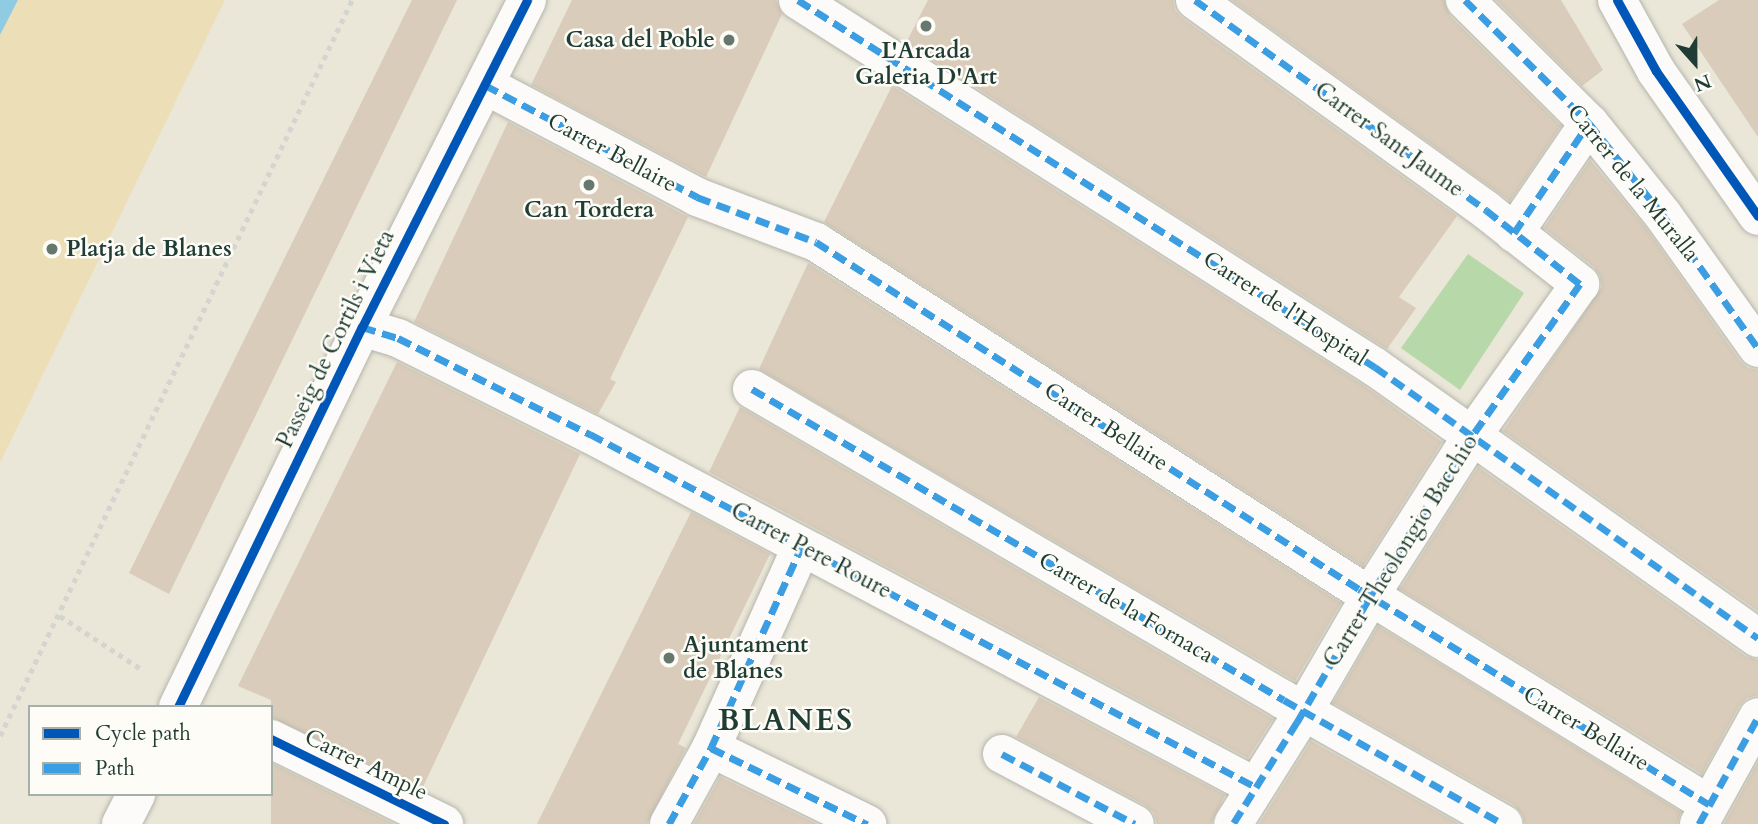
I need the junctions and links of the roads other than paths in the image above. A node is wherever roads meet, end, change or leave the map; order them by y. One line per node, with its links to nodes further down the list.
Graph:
1 (527, 0): 6 (street, Passeig de Cortils i Vieta)
2 (798, 0): 14 (street, Carrer de l'Hospital)
3 (1195, 0): 9 (street, Carrer Sant Jaume)
4 (1465, 0): 7 (street, Carrer de la Muralla)
5 (1617, 0): 8 (street)
6 (485, 85): 11 (street, Passeig de Cortils i Vieta); 16 (street, Carrer Bellaire)
7 (1589, 123): 9 (street); 12 (street, Carrer de la Muralla)
8 (1758, 216)
9 (1514, 233): 10 (street, Carrer Sant Jaume)
10 (1580, 284): 14 (street, Carrer Theolongio Bacchio)
11 (362, 327): 15 (street, Carrer Pere Roure); 18 (street, Passeig de Cortils i Vieta)
12 (1758, 348)
13 (752, 389): 19 (street, Carrer de la Fornaca)
14 (1472, 436): 16 (street, Carrer Theolongio Bacchio); 17 (street, Carrer de l'Hospital)
15 (801, 548): 22 (street); 24 (street, Carrer Pere Roure)
16 (1371, 596): 19 (street, Carrer Theolongio Bacchio); 26 (street, Carrer Bellaire)
17 (1758, 638)
18 (189, 703)
19 (1303, 710): 24 (street, Carrer Theolongio Bacchio); 33 (street, Carrer de la Fornaca)
20 (1758, 717): 26 (street)
21 (273, 740): 27 (street, Carrer Ample)
22 (711, 748): 29 (street); 30 (street)
23 (1002, 754): 31 (street)
24 (1254, 786): 32 (street, Carrer Theolongio Bacchio)
25 (135, 796): 28 (street)
26 (1704, 814)
27 (432, 821)
28 (121, 824)
29 (669, 824)
30 (867, 824)
31 (1135, 824)
32 (1233, 824)
33 (1503, 824)

